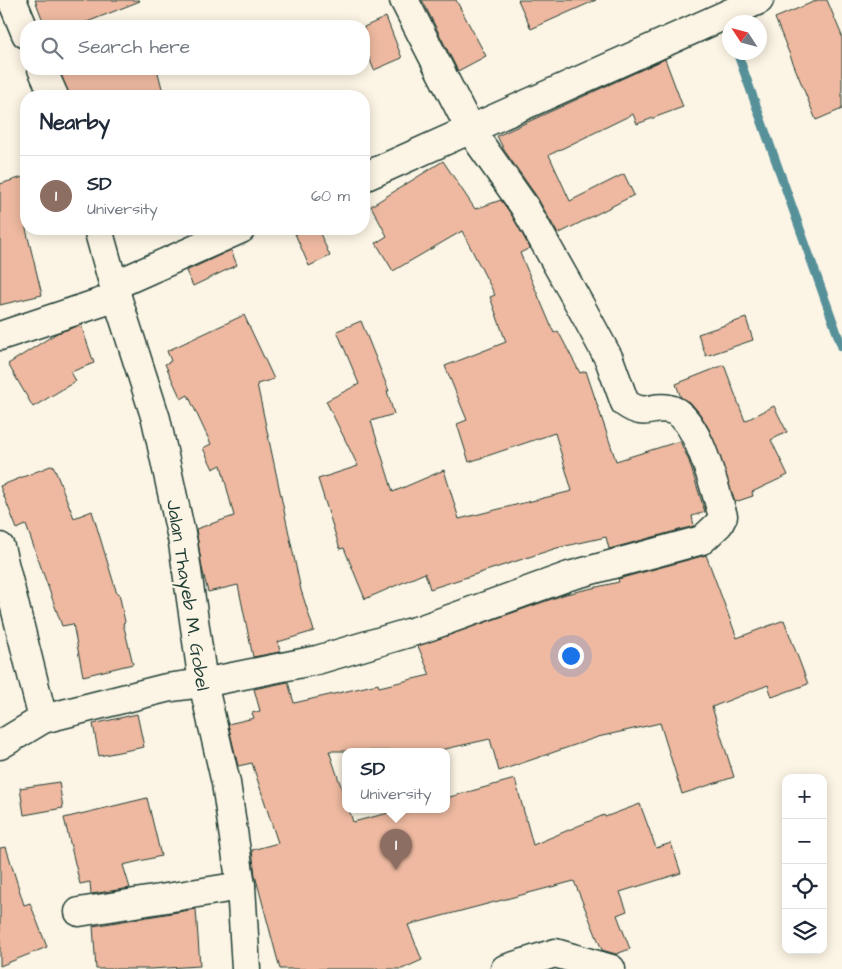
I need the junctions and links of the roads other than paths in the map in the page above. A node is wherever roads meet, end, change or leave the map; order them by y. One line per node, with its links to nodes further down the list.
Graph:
1 (12, 0): 4 (street)
2 (404, 0): 7 (street)
3 (759, 0): 7 (street)
4 (20, 20)
5 (45, 75): 6 (street)
6 (51, 90)
7 (470, 131): 8 (street); 14 (street)
8 (370, 174)
9 (100, 235): 11 (street, Jalan Thayeb M. Gobel)
10 (229, 235): 11 (street)
11 (116, 291): 12 (street); 14 (street, Jalan Thayeb M. Gobel)
12 (0, 336)
13 (0, 548): 15 (street)
14 (203, 683): 15 (street); 17 (street, Jalan Thayeb M. Gobel)
15 (43, 719): 16 (street)
16 (0, 745)
17 (242, 886): 18 (street); 19 (street, Jalan Thayeb M. Gobel)
18 (79, 912)
19 (246, 969)
20 (505, 969): 21 (street)
21 (611, 969)

